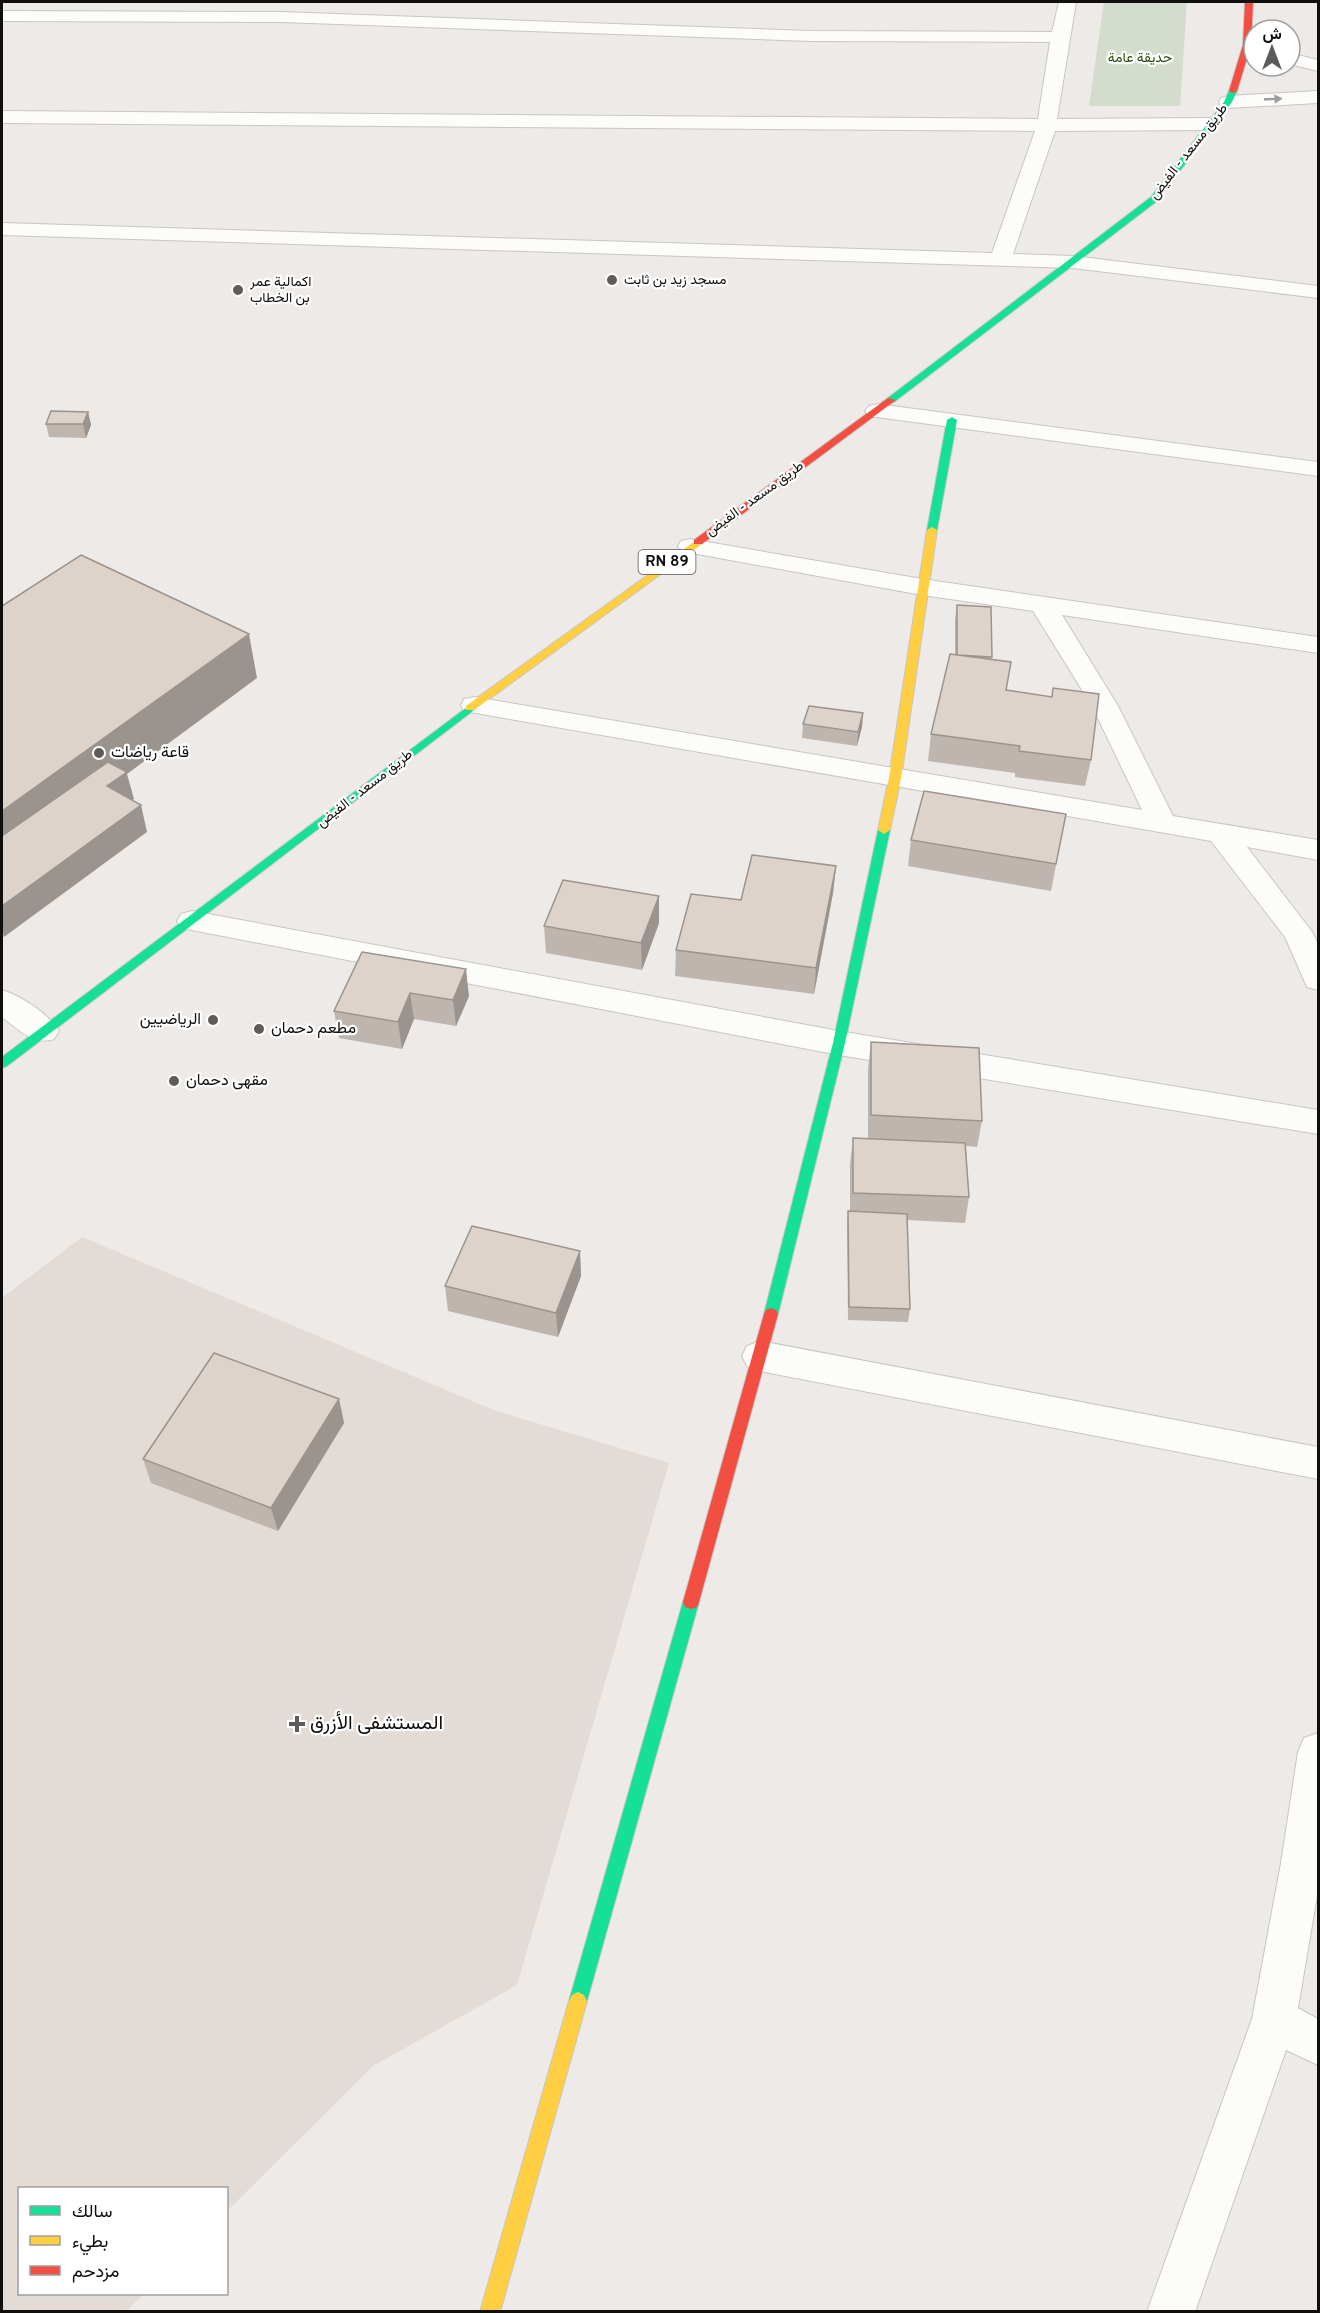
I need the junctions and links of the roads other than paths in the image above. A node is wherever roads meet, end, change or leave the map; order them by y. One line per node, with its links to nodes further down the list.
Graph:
1 (11, 2): 5 (street)
2 (1067, 2): 7 (street)
3 (1249, 2): 6 (main road, طريق مسعد - الفيض / RN 89)
4 (284, 9): 5 (street); 7 (street)
5 (2, 14)
6 (1250, 18)
7 (1060, 37): 15 (street)
8 (1302, 61): 9 (street)
9 (1318, 66)
10 (1242, 68): 12 (main road, طريق مسعد - الفيض / RN 89)
11 (1318, 97): 12 (street, one-way to 11)
12 (1228, 102): 14 (main road, طريق مسعد - الفيض / RN 89)
13 (2, 117): 15 (street)
14 (1209, 124): 15 (street); 18 (main road, طريق مسعد - الفيض / RN 89)
15 (1047, 125): 17 (street)
16 (2, 229): 17 (street)
17 (1000, 260): 18 (street)
18 (1073, 262): 19 (street); 20 (main road, طريق مسعد - الفيض / RN 89)
19 (1318, 292)
20 (877, 411): 21 (street); 23 (main road, طريق مسعد - الفيض / RN 89)
21 (952, 420): 22 (street); 24 (main road)
22 (1318, 469)
23 (690, 546): 24 (street); 27 (main road, طريق مسعد - الفيض / RN 89)
24 (922, 587): 25 (street); 28 (main road)
25 (1042, 604): 26 (street); 29 (street)
26 (1318, 645)
27 (474, 705): 28 (street); 32 (main road, طريق مسعد - الفيض / RN 89)
28 (895, 778): 29 (street); 36 (main road)
29 (1163, 824): 30 (street)
30 (1221, 834): 31 (street); 33 (street)
31 (1318, 850)
32 (192, 921): 35 (main road, طريق مسعد - الفيض / RN 89); 36 (street)
33 (1318, 979)
34 (2, 1001): 35 (street)
35 (43, 1031): 37 (main road, طريق مسعد - الفيض / RN 89)
36 (839, 1043): 38 (street); 39 (main road)
37 (2, 1064)
38 (1318, 1122)
39 (760, 1356): 40 (street); 44 (main road)
40 (1318, 1463)
41 (1318, 1752): 42 (street)
42 (1274, 2019): 43 (street); 45 (street)
43 (1318, 2043)
44 (490, 2312)
45 (1172, 2312)

